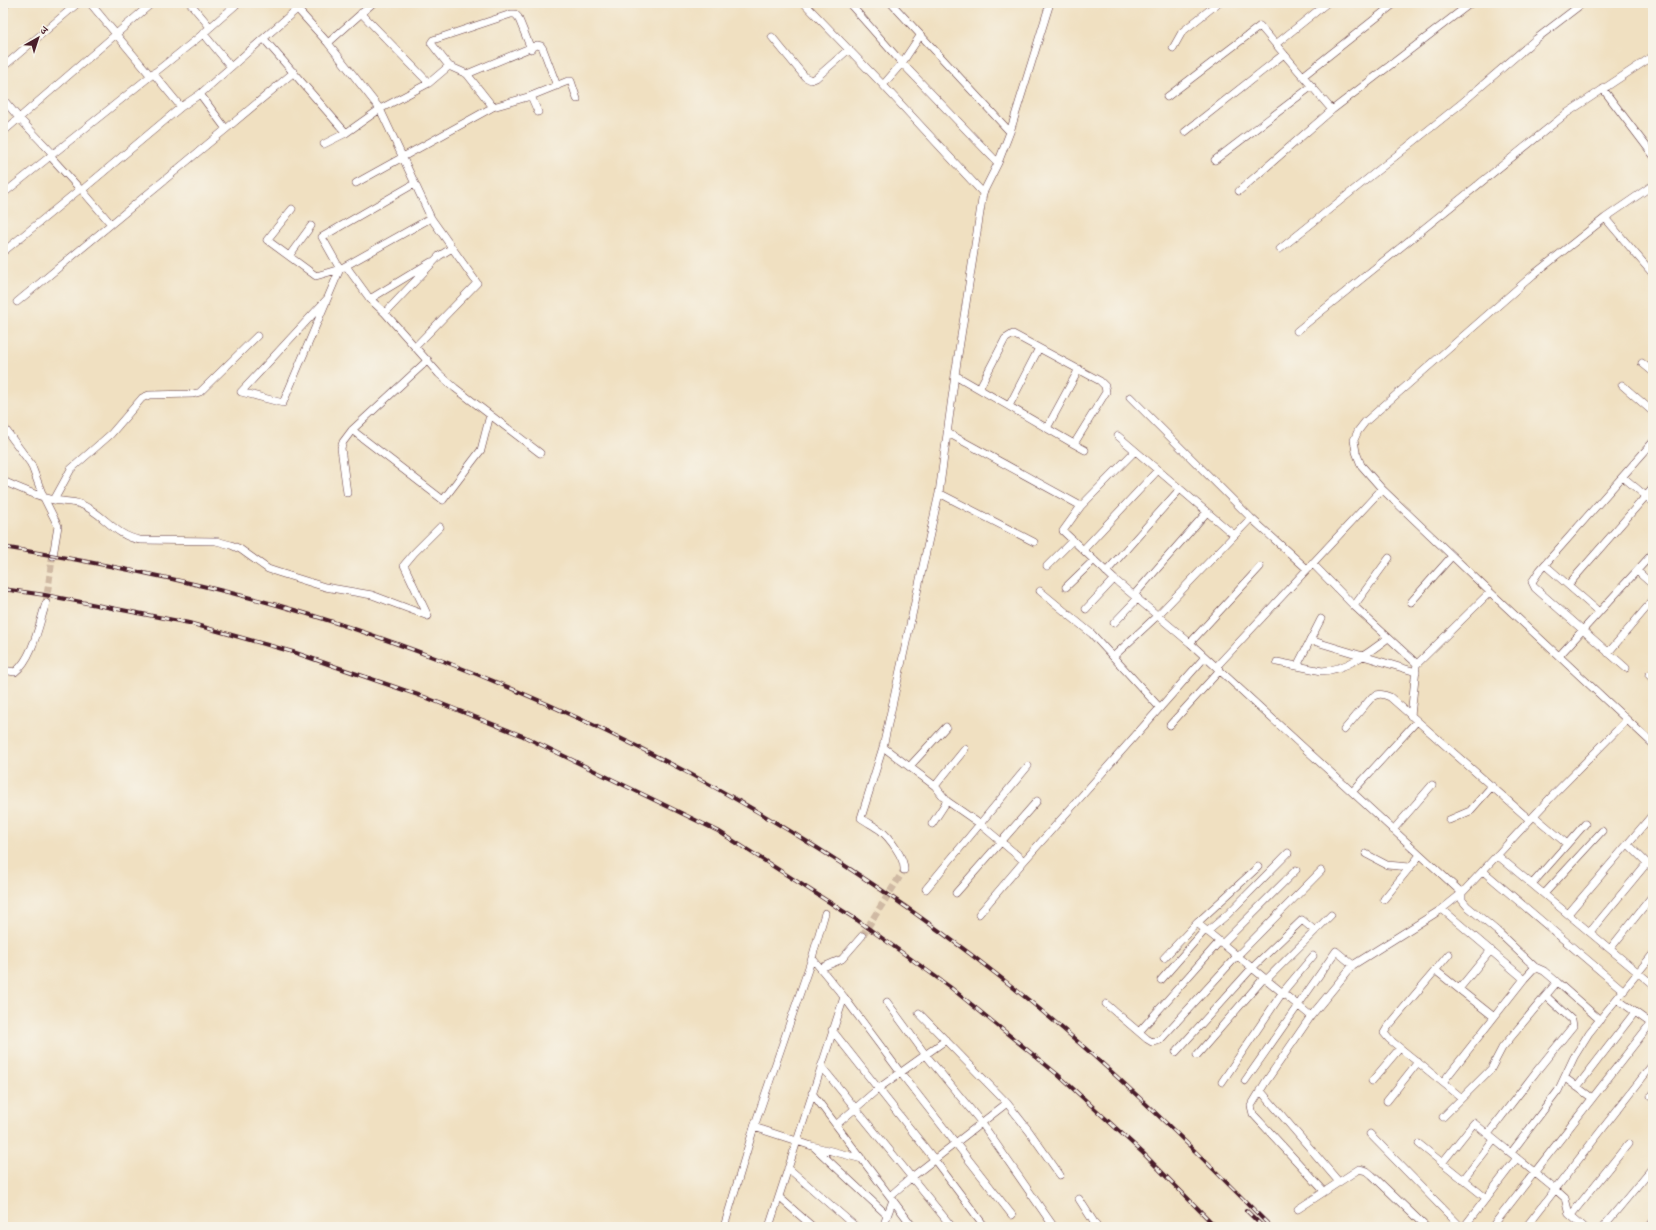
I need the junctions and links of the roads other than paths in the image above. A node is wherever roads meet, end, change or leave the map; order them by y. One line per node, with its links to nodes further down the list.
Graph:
1 (7, 3): 19 (street)
2 (78, 3): 37 (street)
3 (90, 3): 24 (street)
4 (152, 3): 24 (street)
5 (190, 3): 22 (street)
6 (238, 3): 22 (street)
7 (292, 3): 20 (street)
8 (310, 3): 20 (street)
9 (373, 3): 21 (street)
10 (804, 3): 32 (street)
11 (849, 3): 35 (street)
12 (891, 3): 25 (street)
13 (1050, 3): 61 (street)
14 (1218, 3): 30 (street)
15 (1327, 3): 29 (street)
16 (1395, 3): 42 (street)
17 (1470, 3): 56 (street)
18 (1583, 3): 85 (street)
19 (3, 6)
20 (298, 9): 27 (street); 28 (street)
21 (361, 13): 28 (street); 43 (street)
22 (210, 28): 23 (street)
23 (203, 33): 38 (street); 40 (street)
24 (116, 34): 40 (street); 58 (street)
25 (920, 36): 35 (street); 61 (street)
26 (772, 37): 32 (street)
27 (264, 39): 38 (street); 39 (street)
28 (328, 44): 55 (street)
29 (1276, 44): 33 (street); 50 (street)
30 (1173, 48)
31 (531, 49): 36 (street); 41 (street); 45 (street)
32 (849, 49): 44 (street)
33 (1284, 54): 42 (street); 62 (street)
34 (1653, 56): 47 (street)
35 (902, 63): 44 (street); 71 (street)
36 (449, 66): 41 (street); 43 (street)
37 (3, 67)
38 (231, 68): 48 (street)
39 (294, 72): 59 (street); 63 (street)
40 (152, 74): 53 (street); 67 (street)
41 (467, 74): 54 (street)
42 (1303, 76): 46 (street)
43 (429, 83): 55 (street)
44 (883, 85): 77 (street)
45 (557, 86): 49 (street); 52 (street)
46 (1312, 86): 56 (street); 70 (street)
47 (1603, 89): 66 (street); 95 (street)
48 (200, 94): 53 (street); 59 (street)
49 (531, 96): 54 (street); 57 (street)
50 (1166, 97)
51 (3, 99): 58 (street)
52 (577, 100)
53 (181, 107): 75 (street)
54 (493, 107): 69 (street)
55 (380, 109): 63 (street); 69 (street)
56 (1332, 110): 76 (street)
57 (538, 112)
58 (19, 118): 60 (street); 67 (street)
59 (226, 129): 82 (street)
60 (3, 132)
61 (1010, 132): 71 (street)
62 (1185, 132)
63 (346, 133): 65 (street)
64 (1653, 143): 66 (street)
65 (324, 144)
66 (1647, 148): 68 (street)
67 (51, 155): 75 (street); 78 (street)
68 (1653, 155)
69 (404, 157): 72 (street); 73 (street)
70 (1215, 160)
71 (998, 163): 77 (street)
72 (356, 183)
73 (414, 184): 80 (street); 89 (street)
74 (1653, 185): 81 (street)
75 (81, 190): 82 (street); 86 (street)
76 (1239, 191)
77 (983, 193): 103 (street)
78 (3, 194)
79 (292, 209): 87 (street)
80 (431, 218): 84 (street); 89 (street)
81 (1605, 218): 90 (street); 125 (street)
82 (111, 224): 93 (street)
83 (311, 226): 87 (street)
84 (452, 248): 88 (street); 97 (street)
85 (1280, 249)
86 (3, 252)
87 (289, 256): 89 (street)
88 (440, 256): 92 (street); 94 (street)
89 (343, 268): 91 (street); 92 (street)
90 (1653, 274)
91 (328, 299): 91 (street)
92 (370, 299): 94 (street)
93 (17, 302)
94 (385, 313): 97 (street)
95 (1297, 331)
96 (256, 336): 130 (street)
97 (415, 347): 99 (street)
98 (1039, 348): 101 (street); 105 (street); 107 (street)
99 (428, 360): 109 (street); 112 (street)
100 (1642, 363): 102 (street)
101 (1079, 369): 111 (street); 116 (street)
102 (1653, 372)
103 (955, 375): 105 (street); 113 (street)
104 (1622, 385): 108 (street)
105 (979, 389): 107 (street)
106 (1130, 397): 134 (street)
107 (1009, 406): 111 (street)
108 (1653, 412)
109 (490, 415): 112 (street); 119 (street)
110 (3, 426): 128 (street)
111 (1047, 428): 116 (street)
112 (352, 430): 126 (street)
113 (948, 433): 127 (street); 132 (street)
114 (1118, 436): 118 (street)
115 (1653, 442): 121 (street)
116 (1074, 444): 117 (street)
117 (1086, 450)
118 (1135, 451): 120 (street); 132 (street)
119 (540, 453)
120 (1158, 470): 124 (street); 139 (street)
121 (1623, 477): 129 (street); 145 (street)
122 (3, 481): 128 (street)
123 (1653, 488): 129 (street)
124 (1180, 489): 133 (street); 150 (street)
125 (1382, 489): 142 (street); 147 (street)
126 (347, 493)
127 (939, 493): 138 (street); 190 (street)
128 (43, 496): 130 (street); 140 (street)
129 (1646, 496): 131 (street); 152 (street)
130 (54, 500): 135 (street)
131 (1653, 502)
132 (1081, 506): 137 (street)
133 (1207, 512): 136 (street); 157 (street)
134 (1251, 518): 136 (street); 147 (street)
135 (440, 527)
136 (1234, 535): 164 (street)
137 (1073, 540): 139 (street); 146 (street)
138 (1034, 542)
139 (1083, 550): 144 (street)
140 (53, 552)
141 (1653, 553): 149 (street)
142 (1452, 556): 156 (street); 159 (street)
143 (1390, 558): 161 (street)
144 (1094, 560): 150 (street); 154 (street)
145 (1545, 565): 152 (street); 167 (street)
146 (1047, 566)
147 (1310, 566): 161 (street); 179 (street)
148 (1260, 567): 170 (street)
149 (1637, 571): 153 (street); 163 (street)
150 (1106, 572): 151 (street)
151 (1114, 580): 157 (street); 162 (street)
152 (1568, 585): 163 (street)
153 (1653, 585)
154 (1066, 587)
155 (1040, 591): 172 (street)
156 (1490, 592): 173 (street); 177 (street)
157 (1136, 596): 164 (street); 166 (street)
158 (1653, 600): 171 (street)
159 (1412, 602)
160 (46, 603): 181 (street)
161 (1354, 606): 168 (street)
162 (1086, 609)
163 (1599, 612): 167 (street)
164 (1158, 615): 170 (street); 172 (street)
165 (1321, 619): 169 (street)
166 (1114, 623)
167 (1582, 630): 171 (street); 173 (street)
168 (1388, 638): 175 (street); 177 (street)
169 (1310, 640): 175 (street); 178 (street)
170 (1190, 643): 174 (street)
171 (1608, 653): 180 (street)
172 (1114, 656): 183 (street)
173 (1559, 656): 185 (street)
174 (1205, 657): 179 (street); 183 (street)
175 (1362, 657): 178 (street); 182 (street)
176 (1277, 662): 178 (street)
177 (1417, 664): 182 (street)
178 (1297, 666)
179 (1218, 668): 186 (street); 197 (street)
180 (1626, 668)
181 (3, 670)
182 (1416, 672): 184 (street)
183 (1160, 708): 215 (street)
184 (1414, 718): 188 (street); 196 (street); 197 (street)
185 (1627, 720): 189 (street); 201 (street)
186 (1170, 725)
187 (946, 727): 192 (street)
188 (1344, 730)
189 (1653, 744)
190 (883, 747): 192 (street); 220 (street)
191 (965, 749): 195 (street)
192 (910, 766): 195 (street)
193 (1028, 766): 204 (street)
194 (1432, 785): 206 (street)
195 (935, 786): 198 (street)
196 (1492, 786): 201 (street); 202 (street)
197 (1352, 792): 206 (street)
198 (946, 801): 203 (street); 204 (street)
199 (1037, 801): 208 (street)
200 (1653, 814): 210 (street)
201 (1532, 818): 209 (street); 214 (street)
202 (1449, 820)
203 (932, 824)
204 (980, 824): 208 (street); 225 (street)
205 (1585, 824): 209 (street)
206 (1393, 830): 213 (street)
207 (1602, 831): 228 (street)
208 (1001, 842): 215 (street); 226 (street)
209 (1567, 844): 224 (street)
210 (1628, 844): 216 (street); 235 (street)
211 (1288, 853): 238 (street)
212 (1366, 854): 218 (street)
213 (1420, 855): 218 (street); 227 (street)
214 (1497, 855): 223 (street); 224 (street)
215 (1024, 861): 233 (street)
216 (1647, 863): 219 (street); 239 (street)
217 (1258, 867): 236 (street)
218 (1410, 867): 230 (street)
219 (1653, 869)
220 (904, 870)
221 (1296, 870): 241 (street)
222 (1321, 871): 246 (street)
223 (1483, 871): 227 (street); 262 (street)
224 (1532, 884): 228 (street)
225 (926, 889)
226 (956, 893)
227 (1462, 893): 231 (street); 251 (street)
228 (1544, 894): 235 (street)
229 (1653, 895): 242 (street)
230 (1384, 899)
231 (1442, 909): 243 (street); 250 (street)
232 (825, 913): 248 (street)
233 (979, 914)
234 (1331, 914): 237 (street)
235 (1568, 914): 239 (street)
236 (1197, 923): 238 (street); 249 (street)
237 (1314, 930): 253 (street); 256 (street)
238 (1206, 931): 241 (street); 258 (street)
239 (1590, 932): 242 (street)
240 (862, 936): 252 (street)
241 (1221, 943): 246 (street); 277 (street)
242 (1610, 949): 255 (street)
243 (1491, 950): 257 (street); 261 (street)
244 (1449, 954): 254 (street)
245 (1653, 954): 255 (street)
246 (1237, 956): 253 (street); 277 (street)
247 (1313, 956): 263 (street)
248 (812, 958): 252 (street); 304 (street)
249 (1164, 958)
250 (1353, 965): 269 (street); 272 (street)
251 (1535, 967): 257 (street); 259 (street)
252 (821, 968): 265 (street)
253 (1252, 968): 256 (street); 280 (street)
254 (1435, 970): 261 (street); 279 (street)
255 (1638, 973): 260 (street); 262 (street)
256 (1265, 979): 263 (street); 282 (street)
257 (1524, 979): 273 (street)
258 (1161, 980)
259 (1557, 982): 264 (street); 274 (street)
260 (1653, 985)
261 (1459, 989): 273 (street)
262 (1624, 990): 266 (street)
263 (1282, 993): 269 (street); 290 (street)
264 (1546, 996): 296 (street); 306 (street)
265 (844, 997): 276 (street); 286 (street)
266 (1617, 999): 270 (street); 274 (street)
267 (887, 1002): 281 (street)
268 (1106, 1004): 277 (street)
269 (1297, 1005): 272 (street); 288 (street)
270 (1635, 1012): 275 (street); 292 (street)
271 (919, 1013): 278 (street)
272 (1311, 1016): 294 (street)
273 (1494, 1017): 291 (street)
274 (1600, 1020): 287 (street)
275 (1652, 1024): 297 (street)
276 (832, 1030): 285 (street); 293 (street)
277 (1139, 1032)
278 (946, 1040): 281 (street); 299 (street)
279 (1400, 1048): 283 (street); 289 (street)
280 (1176, 1052)
281 (925, 1054): 286 (street); 302 (street)
282 (1197, 1054)
283 (1418, 1062): 291 (street); 298 (street)
284 (1653, 1064): 324 (street)
285 (821, 1066): 295 (street); 300 (street)
286 (900, 1072): 293 (street); 309 (street)
287 (1564, 1078): 292 (street); 313 (street)
288 (1245, 1081)
289 (1372, 1081)
290 (1222, 1082)
291 (1443, 1082): 296 (street)
292 (1577, 1087): 297 (street)
293 (879, 1088): 300 (street); 314 (street)
294 (1260, 1090): 323 (street); 325 (street)
295 (812, 1093): 303 (street); 308 (street)
296 (1462, 1098): 301 (street)
297 (1592, 1098): 319 (street)
298 (1387, 1101)
299 (1007, 1103): 302 (street); 320 (street)
300 (856, 1108): 303 (street); 321 (street)
301 (1443, 1116)
302 (981, 1122): 309 (street); 343 (street)
303 (836, 1125): 315 (street)
304 (754, 1127): 308 (street); 335 (street)
305 (1370, 1134): 346 (street)
306 (1488, 1134): 307 (street); 316 (street)
307 (1494, 1140): 313 (street); 322 (street)
308 (797, 1141): 312 (street); 318 (street)
309 (955, 1142): 314 (street); 332 (street)
310 (1419, 1144): 316 (street)
311 (1628, 1144): 333 (street)
312 (812, 1146): 315 (street); 331 (street)
313 (1514, 1156): 319 (street); 328 (street)
314 (934, 1158): 321 (street); 342 (street)
315 (862, 1159): 327 (street)
316 (1442, 1163): 322 (street)
317 (1653, 1167): 350 (street)
318 (788, 1168): 326 (street); 338 (street)
319 (1534, 1172): 324 (street); 347 (street)
320 (1060, 1175)
321 (912, 1177): 327 (street); 341 (street)
322 (1463, 1180): 328 (street)
323 (1339, 1182): 325 (street); 345 (street)
324 (1556, 1190): 333 (street); 348 (street)
325 (1324, 1191): 330 (street)
326 (779, 1197): 336 (street); 337 (street)
327 (892, 1198): 331 (street); 340 (street)
328 (1486, 1198): 346 (street)
329 (1080, 1199): 344 (street)
330 (1298, 1208)
331 (887, 1215): 339 (street)
332 (1012, 1215)
333 (1571, 1215): 349 (street)
334 (1653, 1222): 351 (street)
335 (724, 1227)
336 (769, 1227)
337 (814, 1227)
338 (856, 1227)
339 (883, 1227)
340 (913, 1227)
341 (952, 1227)
342 (985, 1227)
343 (1054, 1227)
344 (1097, 1227)
345 (1426, 1227)
346 (1463, 1227)
347 (1492, 1227)
348 (1526, 1227)
349 (1584, 1227)
350 (1603, 1227)
351 (1649, 1227)

